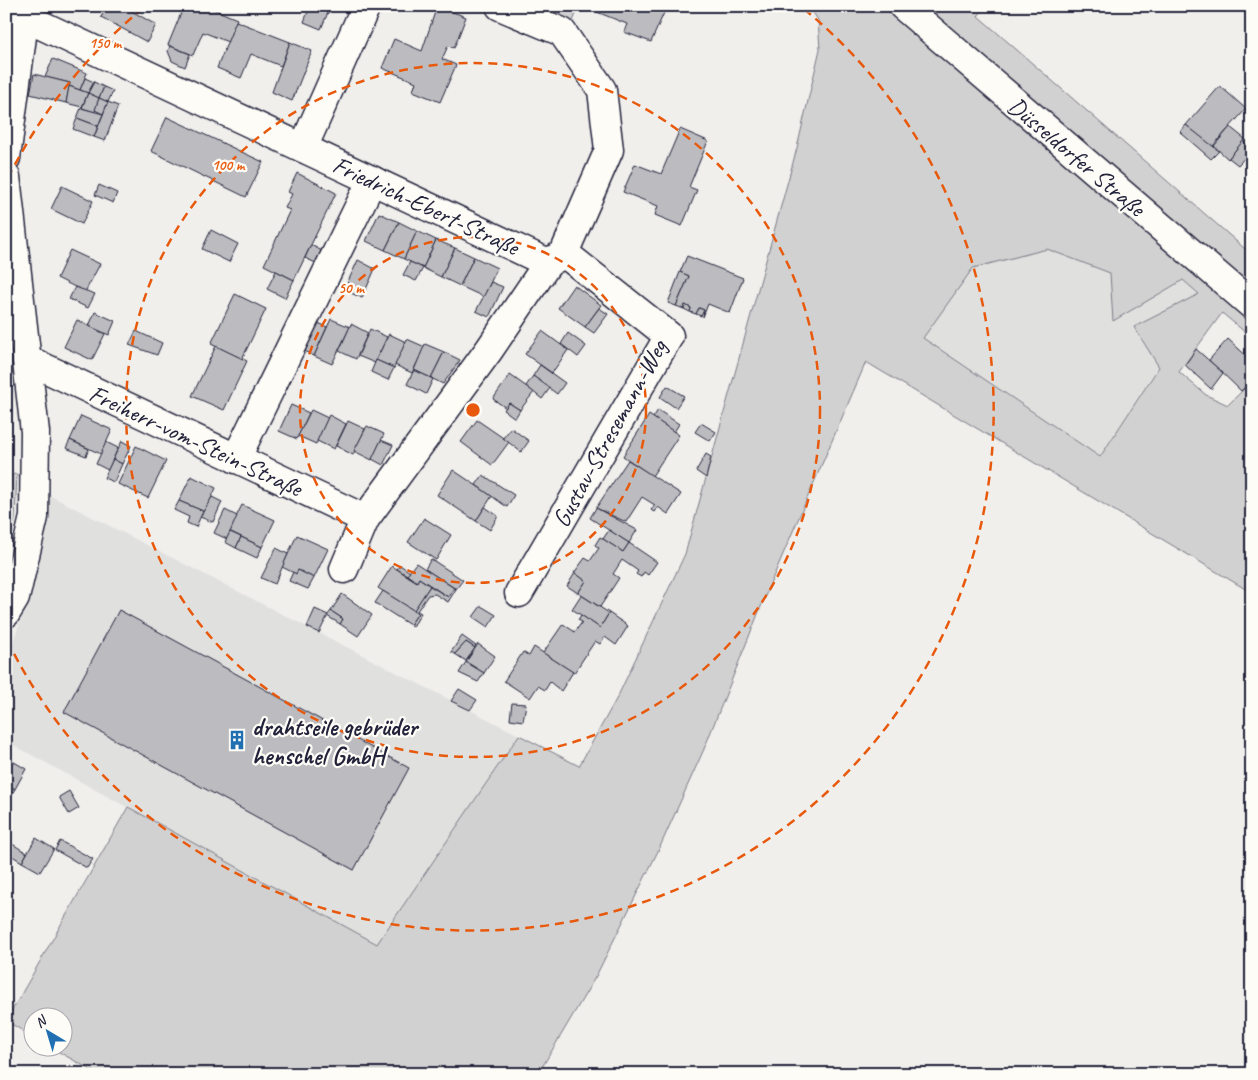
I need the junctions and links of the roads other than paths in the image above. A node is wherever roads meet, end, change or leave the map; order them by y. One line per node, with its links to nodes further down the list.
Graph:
1 (366, 6): 5 (street, Friedrich-Ebert-Straße)
2 (500, 6): 9 (street)
3 (903, 6): 10 (street, Düsseldorfer Straße)
4 (25, 12): 5 (street, Friedrich-Ebert-Straße); 6 (street)
5 (304, 148): 8 (street, Friedrich-Ebert-Straße)
6 (6, 158)
7 (6, 177): 11 (street)
8 (372, 180): 9 (street, Friedrich-Ebert-Straße); 12 (street)
9 (556, 258): 13 (street); 15 (street, Gustav-Stresemann-Weg)
10 (1252, 305)
11 (28, 360): 12 (street, Freiherr-vom-Stein-Straße); 16 (street)
12 (236, 459): 13 (street, Freiherr-vom-Stein-Straße)
13 (364, 519): 14 (street)
14 (344, 569)
15 (519, 593)
16 (6, 613)

